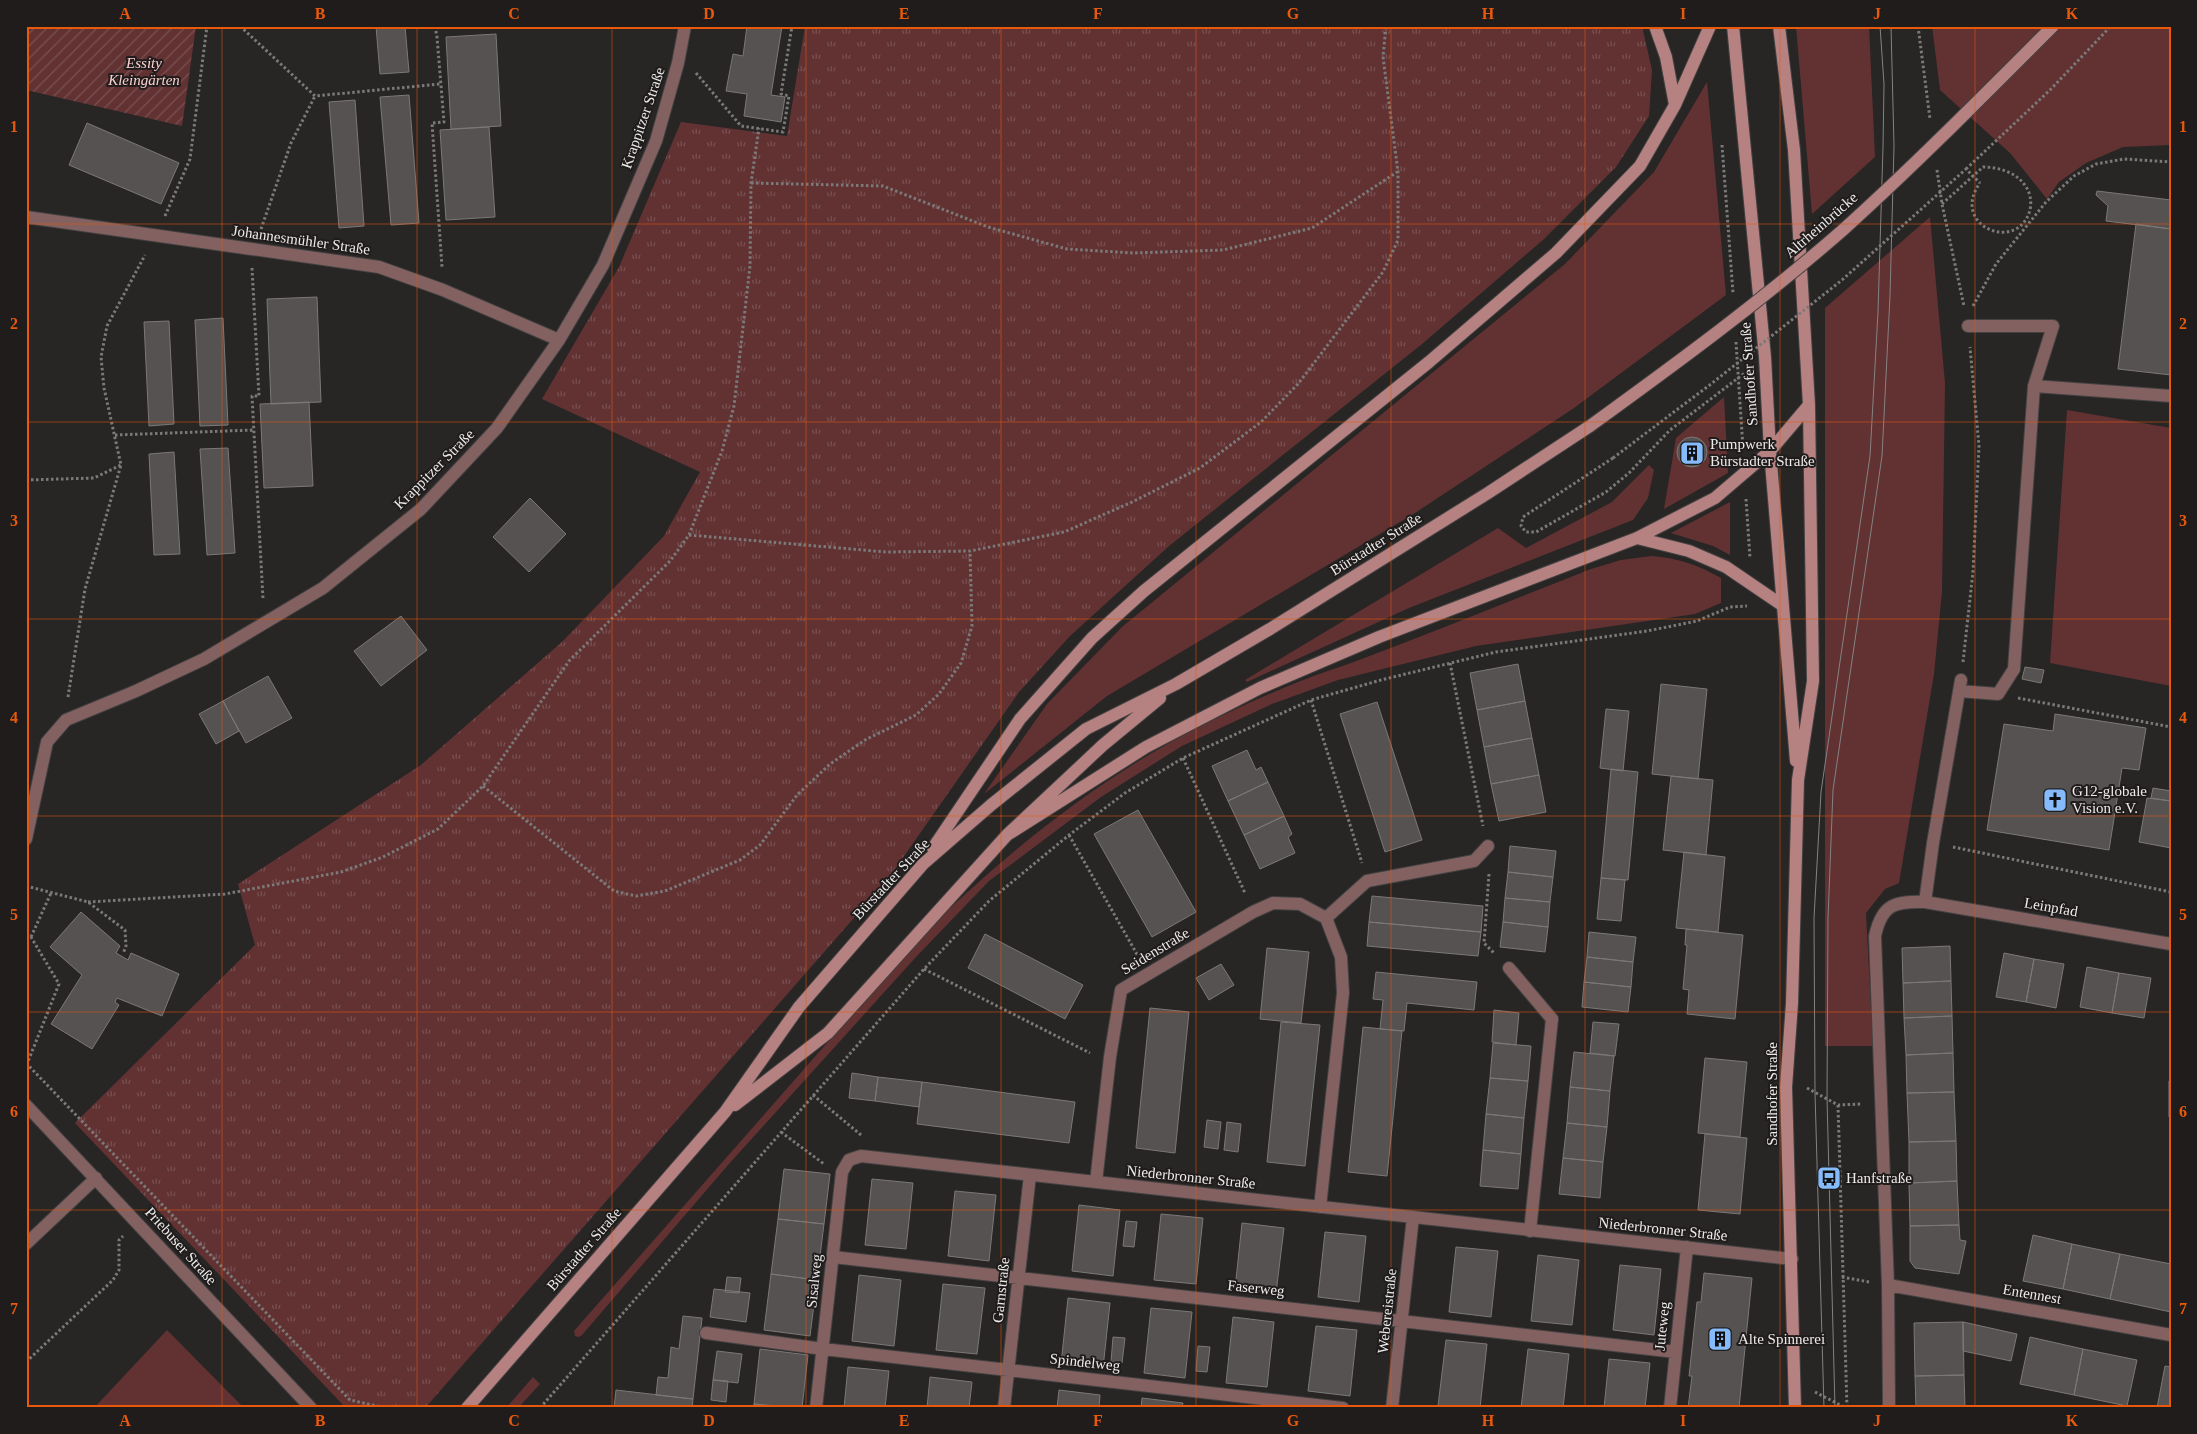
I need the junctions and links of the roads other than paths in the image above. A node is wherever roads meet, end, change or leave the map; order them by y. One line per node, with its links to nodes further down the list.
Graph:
1 (685, 26): 10 (street, Krappitzer Straße)
2 (1655, 26): 7 (main road)
3 (1710, 26): 7 (main road)
4 (1734, 26): 15 (main road, Sandhofer Straße)
5 (1779, 26): 13 (main road, Sandhofer Straße)
6 (2053, 26): 14 (main road, Altrheinbrücke, bridge)
7 (1675, 105): 23 (main road)
8 (26, 217): 10 (street, Johannesmühler Straße)
9 (1968, 322): 11 (street)
10 (560, 340): 21 (street, Krappitzer Straße)
11 (2034, 386): 12 (street); 24 (street)
12 (2171, 396)
13 (1809, 405): 15 (main road); 19 (main road, Sandhofer Straße)
14 (1590, 426): 18 (main road, Bürstadter Straße)
15 (1770, 451): 16 (main road); 17 (main road, Sandhofer Straße)
16 (1636, 538): 17 (main road); 20 (main road)
17 (1782, 605): 19 (main road, Sandhofer Straße)
18 (1176, 684): 20 (main road, Bürstadter Straße); 23 (main road, Bürstadter Straße)
19 (1798, 780): 40 (main road, Sandhofer Straße)
20 (1007, 835): 29 (main road, Bürstadter Straße)
21 (26, 839)
22 (1488, 846): 25 (street)
23 (923, 864): 29 (main road, Bürstadter Straße)
24 (1925, 902): 26 (street, Leinpfad); 42 (street)
25 (1326, 918): 33 (street, Seidenstraße); 34 (street)
26 (2171, 944)
27 (1509, 968): 36 (street)
28 (26, 1105): 32 (street, Priebuser Straße)
29 (725, 1112): 50 (main road, Bürstadter Straße)
30 (846, 1166): 31 (street, Niederbronner Straße); 39 (street, Sisalweg)
31 (1030, 1175): 33 (street, Niederbronner Straße); 41 (street, Garnstraße)
32 (96, 1178): 37 (street); 49 (street, Priebuser Straße)
33 (1096, 1182): 34 (street, Niederbronner Straße)
34 (1320, 1207): 35 (street, Niederbronner Straße)
35 (1413, 1217): 36 (street, Niederbronner Straße); 43 (street, Webereistraße)
36 (1530, 1231): 38 (street, Niederbronner Straße)
37 (26, 1244)
38 (1687, 1247): 40 (street, Niederbronner Straße); 47 (street, Juteweg)
39 (833, 1257): 41 (street, Faserweg); 46 (street, Sisalweg)
40 (1792, 1259): 56 (main road, Sandhofer Straße)
41 (1019, 1278): 43 (street, Faserweg); 48 (street, Garnstraße)
42 (1888, 1286): 45 (street, Entennest); 57 (street)
43 (1402, 1321): 47 (street, Faserweg); 54 (street, Webereistraße)
44 (706, 1333): 46 (street, Spindelweg)
45 (2171, 1335)
46 (823, 1349): 48 (street, Spindelweg); 51 (street, Sisalweg)
47 (1676, 1352): 55 (street, Juteweg)
48 (1008, 1370): 52 (street, Garnstraße); 53 (street, Spindelweg)
49 (311, 1408)
50 (467, 1408)
51 (816, 1408)
52 (1004, 1408)
53 (1343, 1408)
54 (1392, 1408)
55 (1670, 1408)
56 (1795, 1408)
57 (1889, 1408)

